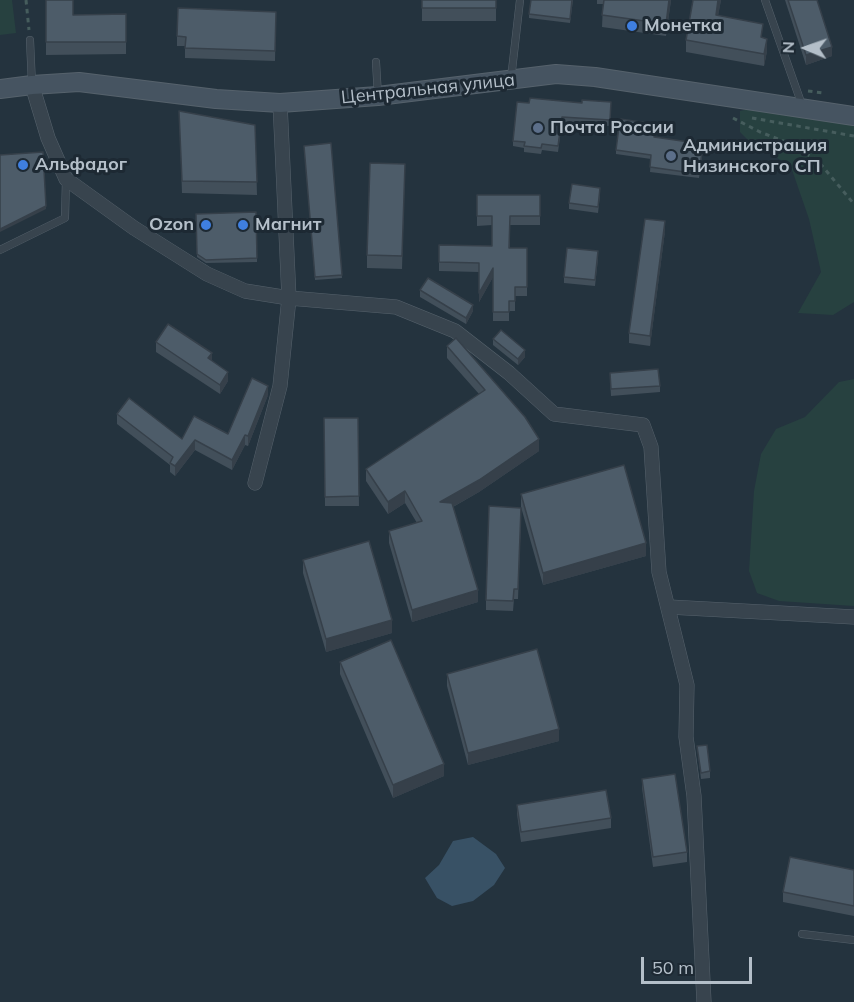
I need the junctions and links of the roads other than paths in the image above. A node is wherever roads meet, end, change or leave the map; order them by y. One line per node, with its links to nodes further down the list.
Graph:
1 (520, 0): 5 (lane)
2 (765, 0): 10 (lane)
3 (30, 38): 6 (lane)
4 (376, 62): 8 (lane)
5 (511, 79): 8 (street, Центральная улица); 10 (street, Центральная улица)
6 (32, 85): 7 (street, Центральная улица); 9 (street, Центральная улица); 12 (street)
7 (0, 89)
8 (378, 96): 9 (street, Центральная улица)
9 (280, 104): 14 (street)
10 (802, 108): 11 (street, Центральная улица)
11 (854, 116)
12 (66, 179): 13 (lane); 14 (street)
13 (0, 250)
14 (288, 300): 15 (street); 16 (street)
15 (255, 483)
16 (669, 607): 17 (street); 20 (street)
17 (854, 617)
18 (802, 934): 19 (lane)
19 (854, 940)
20 (704, 1002)

